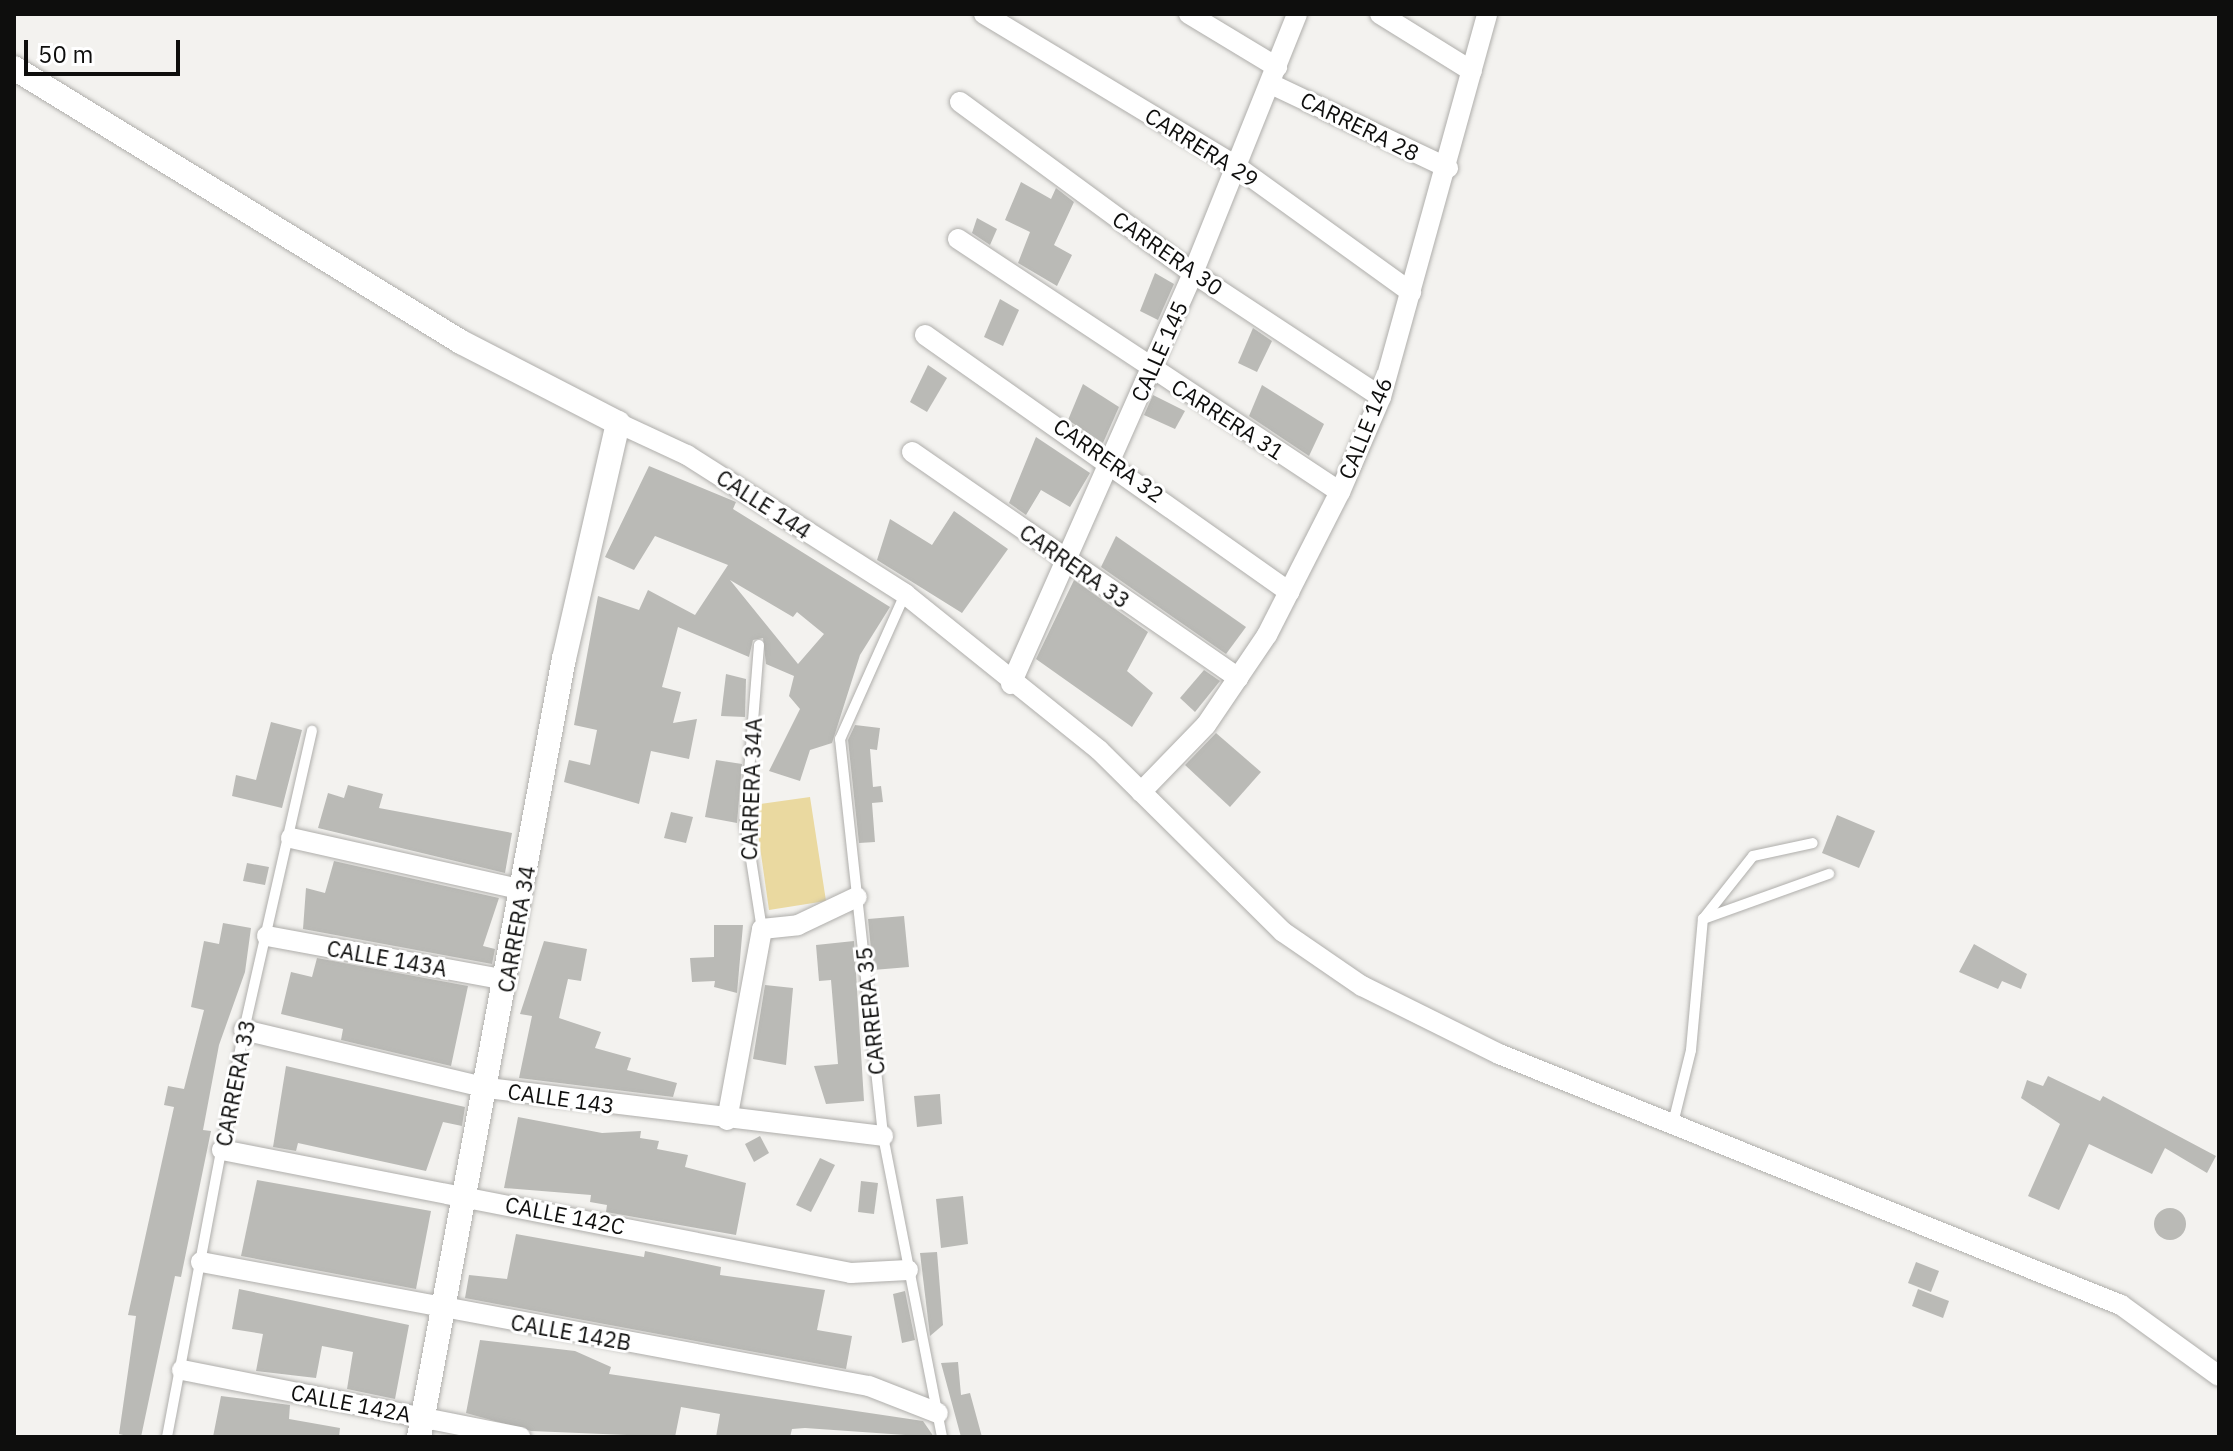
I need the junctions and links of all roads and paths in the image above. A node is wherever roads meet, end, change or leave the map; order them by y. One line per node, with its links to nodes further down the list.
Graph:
1 (984, 14): 10 (street, CARRERA 29)
2 (1189, 14): 8 (street, CARRERA 28)
3 (1297, 14): 8 (street, CALLE 145)
4 (1380, 14): 7 (street)
5 (1487, 14): 7 (street, CALLE 146)
6 (14, 68): 18 (street)
7 (1472, 71): 11 (street, CALLE 146)
8 (1274, 76): 10 (street, CALLE 145); 11 (street, CARRERA 28)
9 (960, 102): 13 (street, CARRERA 30)
10 (1236, 166): 13 (street, CALLE 145); 14 (street, CARRERA 29)
11 (1448, 168): 14 (street, CALLE 146)
12 (958, 239): 16 (street, CARRERA 31)
13 (1193, 273): 16 (street, CALLE 145); 17 (street, CARRERA 30)
14 (1411, 292): 17 (street, CALLE 146)
15 (925, 335): 20 (street, CARRERA 32)
16 (1149, 368): 20 (street, CALLE 145); 21 (street, CARRERA 31)
17 (1381, 397): 21 (street, CALLE 146)
18 (618, 423): 24 (street, CALLE 144); 33 (street, CARRERA 34)
19 (912, 452): 22 (street, CARRERA 33)
20 (1113, 461): 22 (street, CALLE 145); 23 (street, CARRERA 32)
21 (1340, 492): 23 (street, CALLE 146)
22 (1067, 561): 26 (street, CARRERA 33); 27 (street, CALLE 145)
23 (1289, 592): 26 (street, CALLE 146)
24 (905, 594): 27 (street); 34 (lane, CARRERA 35)
25 (759, 645): 36 (lane, CARRERA 34A)
26 (1238, 678): 29 (street, CALLE 146)
27 (1011, 684): 29 (street)
28 (312, 731): 30 (lane, CARRERA 33)
29 (1141, 792): 42 (street)
30 (291, 838): 33 (street); 37 (lane, CARRERA 33)
31 (1813, 843): 35 (lane)
32 (1829, 874): 35 (lane)
33 (523, 890): 38 (street, CARRERA 34)
34 (857, 897): 36 (street); 43 (lane, CARRERA 35)
35 (1703, 919): 42 (lane)
36 (762, 929): 41 (street, CARRERA 34A)
37 (267, 936): 38 (street, CALLE 143A); 39 (lane, CARRERA 33)
38 (507, 980): 40 (street, CARRERA 34)
39 (244, 1030): 40 (street, CALLE 143); 44 (lane, CARRERA 33)
40 (487, 1088): 41 (street, CALLE 143); 45 (street, CARRERA 34)
41 (727, 1120): 43 (street, CALLE 143)
42 (1673, 1123): 50 (street)
43 (883, 1136): 47 (lane, CARRERA 35)
44 (222, 1150): 45 (street, CALLE 142C); 46 (lane, CARRERA 33)
45 (468, 1195): 47 (street, CALLE 142C); 48 (street, CARRERA 34)
46 (201, 1262): 48 (street, CALLE 142B); 49 (lane, CARRERA 33)
47 (908, 1270): 51 (lane, CARRERA 35)
48 (445, 1309): 51 (street, CALLE 142B); 52 (street, CARRERA 34)
49 (182, 1370): 52 (street, CALLE 142A); 53 (lane, CARRERA 33)
50 (2219, 1376)
51 (938, 1413): 55 (lane, CARRERA 35)
52 (421, 1427): 54 (street, CALLE 142A)
53 (167, 1437)
54 (520, 1437)
55 (942, 1437)

